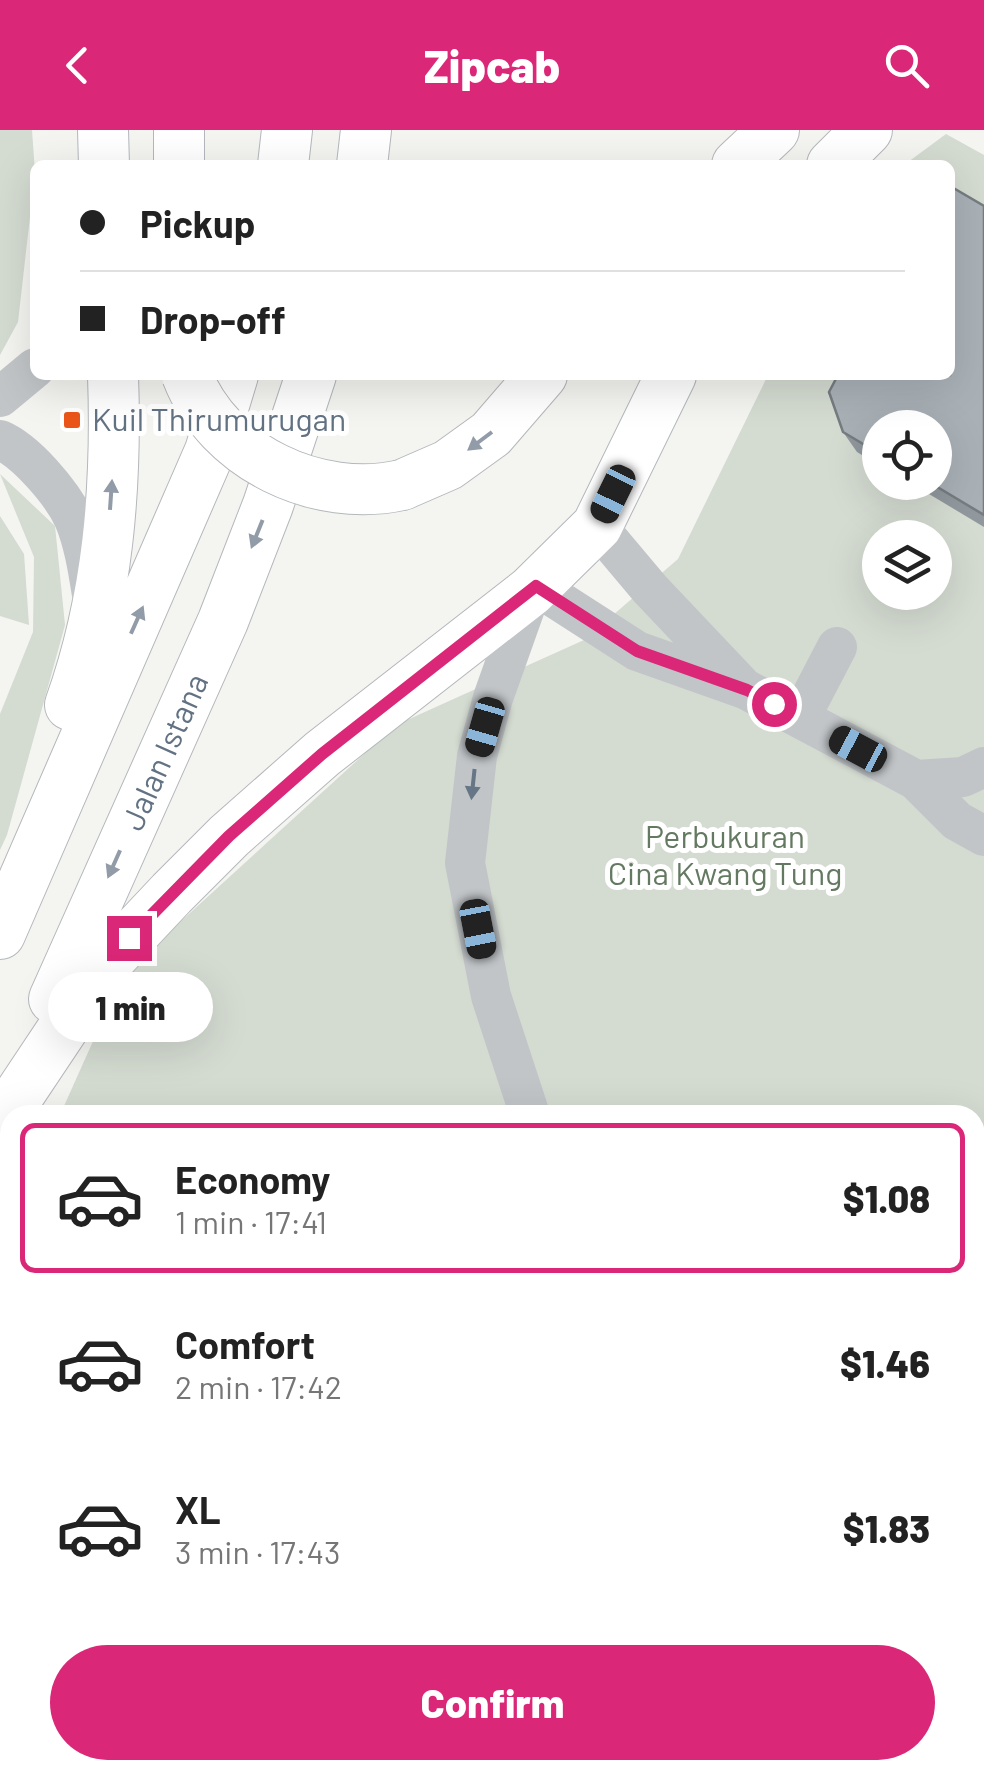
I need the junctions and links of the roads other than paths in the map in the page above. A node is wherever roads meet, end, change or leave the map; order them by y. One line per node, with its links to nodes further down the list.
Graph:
1 (103, 130): 8 (main road)
2 (179, 130): 9 (main road)
3 (287, 130): 10 (main road)
4 (366, 130): 11 (main road)
5 (774, 130): 12 (main road)
6 (842, 130): 13 (main road)
7 (867, 130): 14 (main road)
8 (104, 160)
9 (179, 160)
10 (284, 160)
11 (363, 160)
12 (742, 160)
13 (818, 160)
14 (837, 160)
15 (30, 372): 22 (street)
16 (113, 380): 27 (main road, one-way to 16)
17 (190, 380): 20 (main road, one-way to 17, bridge)
18 (231, 380): 36 (main road, one-way to 18)
19 (309, 380): 37 (main road, Jalan Istana, one-way to 37)
20 (538, 380)
21 (669, 380): 24 (main road)
22 (0, 397)
23 (0, 440): 27 (street)
24 (597, 526): 25 (main road); 26 (street)
25 (534, 588): 28 (street); 38 (main road); 39 (street, one-way to 39)
26 (657, 596): 28 (street); 30 (street)
27 (95, 619): 35 (main road)
28 (621, 642): 30 (street)
29 (837, 648): 31 (street)
30 (747, 690): 31 (street)
31 (800, 718): 33 (street)
32 (984, 767): 33 (street)
33 (916, 780): 34 (street)
34 (984, 836)
35 (0, 908)
36 (0, 934)
37 (8, 1105)
38 (11, 1105)
39 (527, 1105)

